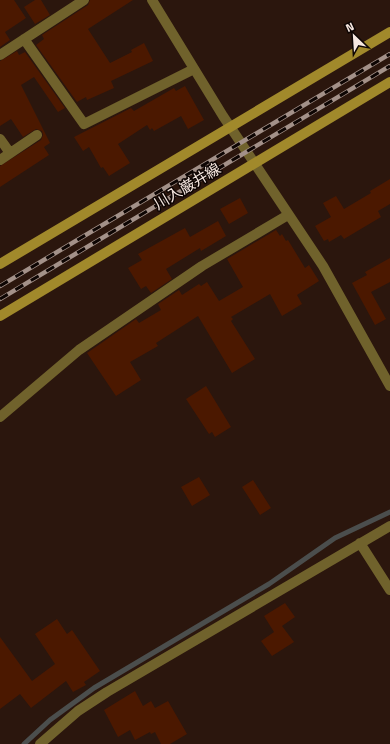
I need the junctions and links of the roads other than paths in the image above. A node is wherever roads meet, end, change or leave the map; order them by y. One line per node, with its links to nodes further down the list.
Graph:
1 (84, 0): 4 (street)
2 (152, 0): 6 (street)
3 (390, 32): 8 (main road, 川入巌井線)
4 (24, 39): 5 (street); 6 (street)
5 (0, 55)
6 (194, 69): 8 (street)
7 (390, 82): 13 (main road, 川入巌井線)
8 (231, 127): 13 (street); 15 (main road, 川入巌井線)
9 (37, 134): 11 (street)
10 (0, 139): 11 (street)
11 (10, 153): 12 (street)
12 (0, 160)
13 (254, 163): 14 (street); 16 (main road, 川入巌井線)
14 (288, 215): 17 (street); 18 (street)
15 (0, 264)
16 (0, 316)
17 (390, 386)
18 (0, 417)
19 (390, 526): 20 (street)
20 (360, 543): 21 (street); 22 (street)
21 (390, 590)
22 (40, 744)

